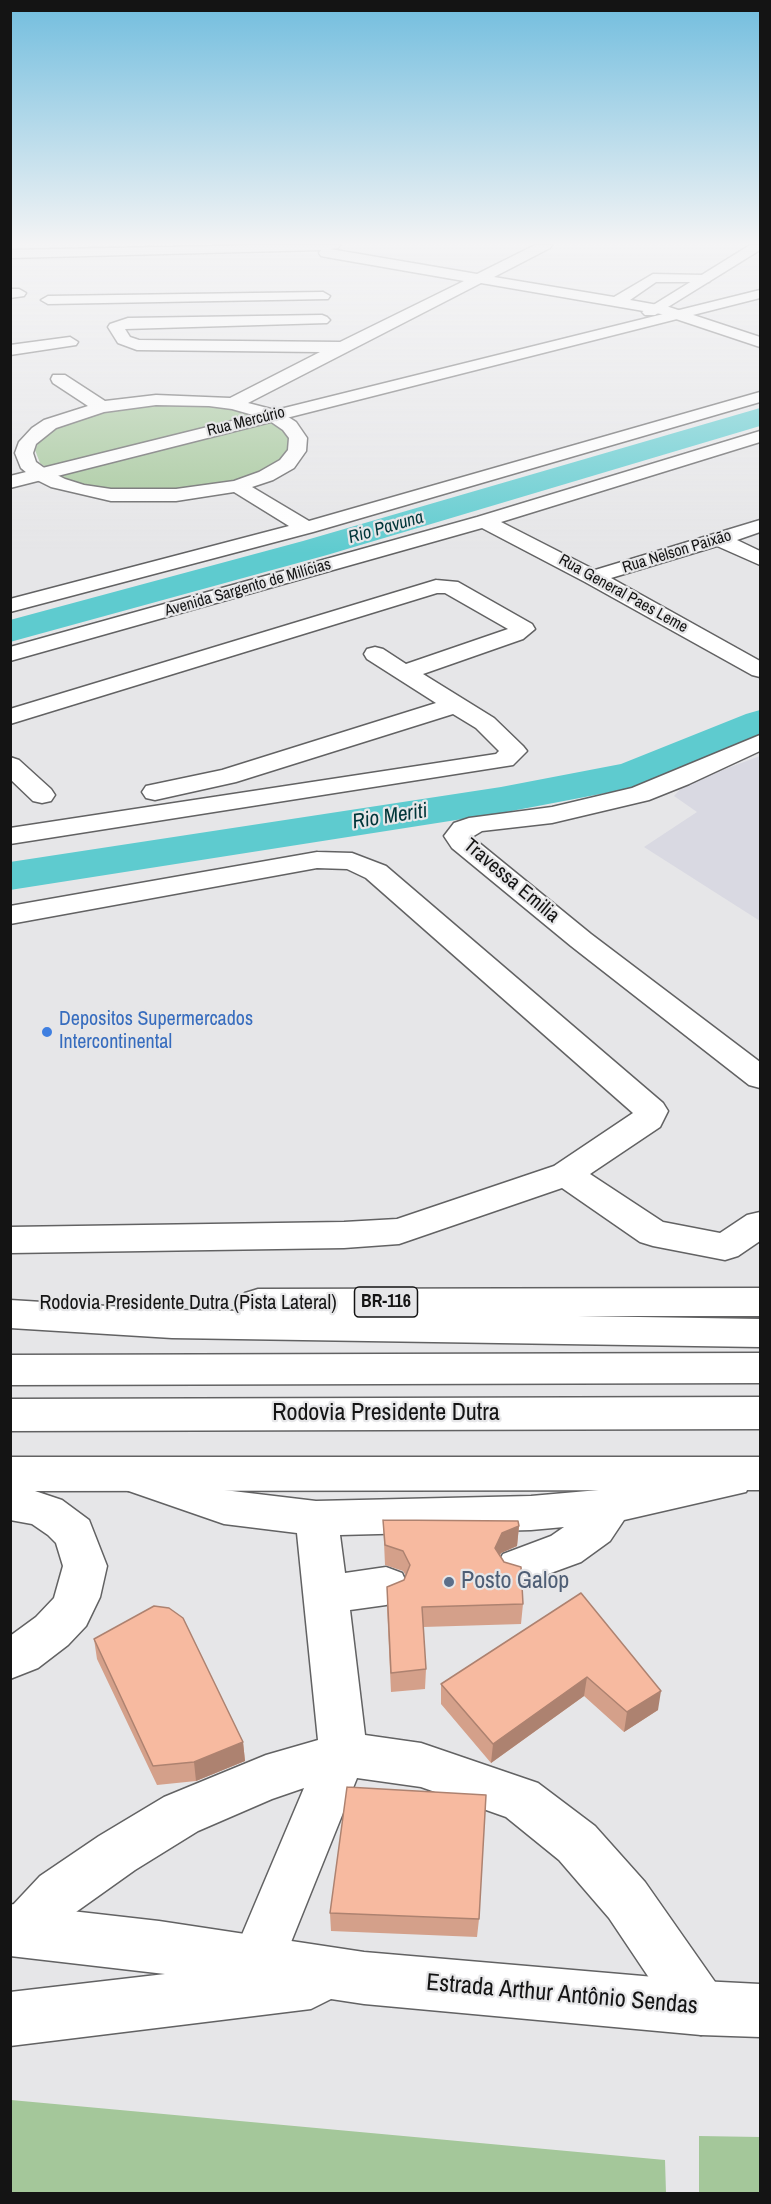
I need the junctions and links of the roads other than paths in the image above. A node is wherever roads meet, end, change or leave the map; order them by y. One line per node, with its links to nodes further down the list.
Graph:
1 (26, 348): 4 (main road)
2 (339, 348): 7 (main road)
3 (544, 348): 9 (main road, Rua Mercúrio)
4 (10, 350)
5 (58, 379): 8 (main road)
6 (760, 398): 16 (main road)
7 (233, 404): 8 (main road); 9 (main road)
8 (102, 407): 11 (main road)
9 (273, 416): 11 (main road, Rua Mercúrio); 13 (main road)
10 (760, 436): 14 (main road, Avenida Sargento de Milícias)
11 (40, 474): 12 (main road, Rua Mercúrio); 13 (main road)
12 (10, 482)
13 (237, 486): 16 (main road)
14 (484, 521): 19 (main road, Rua General Paes Leme); 21 (main road, Avenida Sargento de Milícias)
15 (760, 526): 17 (main road, Rua Nelson Paixão)
16 (306, 528): 20 (main road)
17 (719, 539): 18 (main road); 19 (main road, Rua Nelson Paixão)
18 (760, 559)
19 (593, 577): 23 (main road, Rua General Paes Leme)
20 (10, 606)
21 (10, 654)
22 (375, 654): 24 (main road)
23 (760, 670)
24 (404, 673): 25 (main road); 26 (main road)
25 (456, 705): 30 (main road); 31 (main road)
26 (10, 717)
27 (760, 742): 33 (main road, Travessa Emilia)
28 (10, 765): 29 (main road)
29 (42, 795)
30 (10, 814)
31 (10, 836)
32 (10, 915): 34 (main road)
33 (760, 1078)
34 (566, 1174): 35 (main road); 36 (main road)
35 (760, 1224)
36 (10, 1240)
37 (760, 1302): 38 (main road, Rodovia Presidente Dutra (Pista Lateral) / BR-116)
38 (10, 1305)
39 (10, 1314): 40 (main road)
40 (760, 1333)
41 (760, 1368): 42 (main road)
42 (10, 1370)
43 (760, 1413): 44 (main road, Rodovia Presidente Dutra)
44 (10, 1415)
45 (124, 1473): 46 (main road); 47 (main road); 50 (main road)
46 (10, 1474)
47 (760, 1474): 49 (main road)
48 (10, 1503): 54 (main road)
49 (610, 1506): 50 (main road); 51 (main road)
50 (316, 1518): 53 (main road)
51 (518, 1567)
52 (386, 1586): 53 (main road)
53 (326, 1595): 55 (main road)
54 (10, 1659)
55 (343, 1754): 56 (main road); 57 (main road); 59 (main road)
56 (17, 1930): 57 (main road, Estrada Arthur Antônio Sendas)
57 (256, 1963): 58 (main road, Estrada Arthur Antônio Sendas)
58 (364, 1978): 59 (main road, Estrada Arthur Antônio Sendas); 61 (main road, Estrada Arthur Antônio Sendas)
59 (700, 2008): 60 (main road, Estrada Arthur Antônio Sendas)
60 (760, 2011)
61 (11, 2019)

